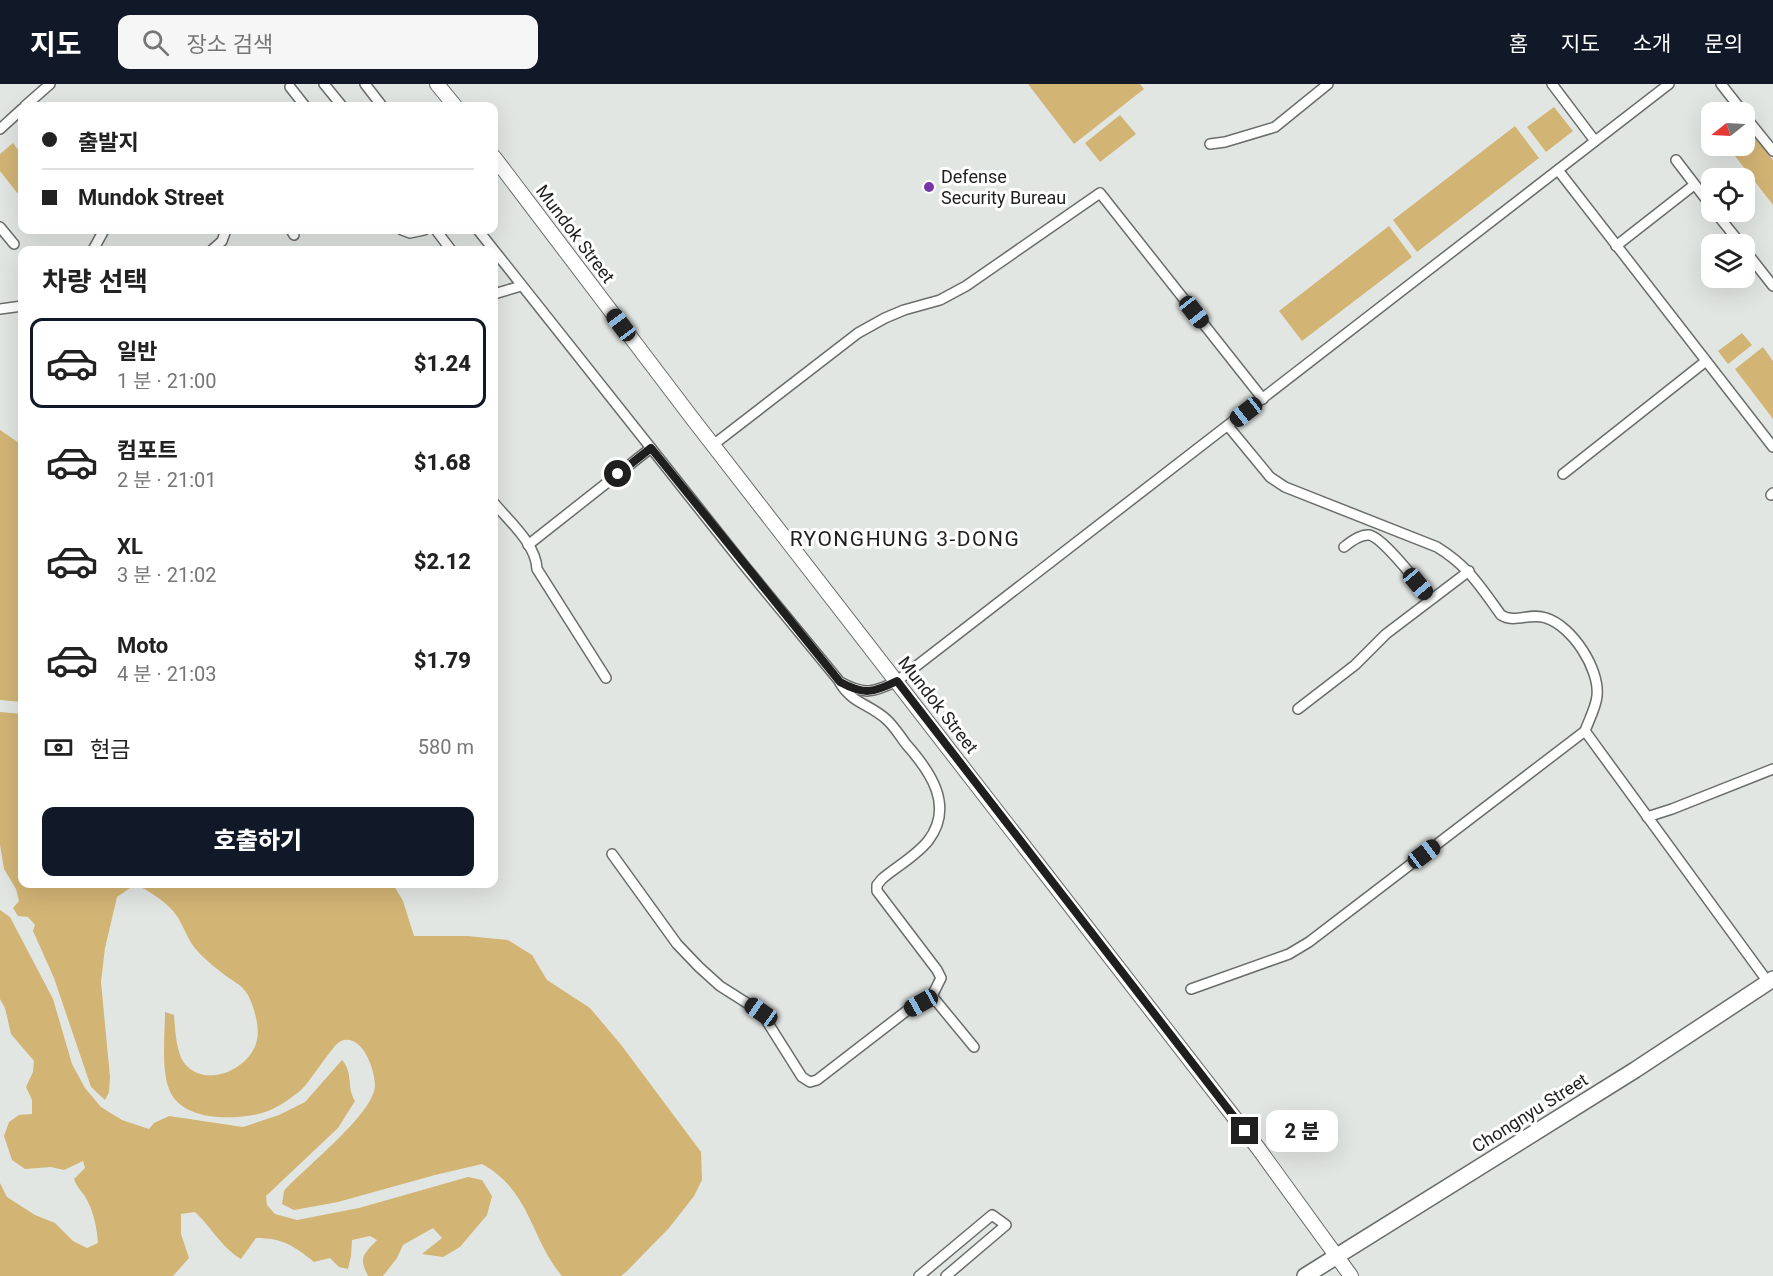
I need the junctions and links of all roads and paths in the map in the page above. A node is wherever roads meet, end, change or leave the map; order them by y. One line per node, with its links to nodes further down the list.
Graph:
1 (50, 84): 10 (street)
2 (324, 84): 12 (street)
3 (365, 84): 13 (street)
4 (437, 84): 14 (main road)
5 (1328, 84): 20 (street)
6 (1551, 84): 19 (street)
7 (1669, 84): 19 (street)
8 (1721, 84): 15 (street)
9 (290, 87): 11 (street)
10 (30, 102)
11 (302, 102)
12 (339, 102)
13 (379, 102)
14 (452, 102)
15 (1735, 102)
16 (18, 113): 18 (street)
17 (1755, 128): 21 (street)
18 (0, 129)
19 (1595, 141): 24 (street)
20 (1210, 144)
21 (1773, 152)
22 (1676, 160): 25 (street)
23 (498, 162): 44 (main road, Mundok Street)
24 (1558, 170): 33 (street); 42 (street)
25 (1694, 185): 26 (street); 33 (street)
26 (1701, 194)
27 (1723, 222): 30 (street)
28 (0, 227): 31 (street)
29 (481, 234): 32 (street)
30 (1733, 234)
31 (14, 244)
32 (490, 246)
33 (1617, 246): 41 (street)
34 (498, 256): 36 (street)
35 (1755, 263): 37 (street)
36 (521, 286): 38 (street); 46 (street)
37 (1773, 286)
38 (498, 293)
39 (18, 307): 40 (street)
40 (0, 309)
41 (1706, 361): 45 (street); 47 (street)
42 (1263, 399): 43 (street); 44 (street)
43 (1228, 426): 51 (street); 54 (street)
44 (713, 445): 54 (main road, Mundok Street)
45 (1773, 447)
46 (651, 448): 49 (street); 55 (street)
47 (1563, 474)
48 (498, 507): 49 (street)
49 (528, 545): 53 (street)
50 (1344, 547): 52 (street)
51 (1469, 570): 52 (street); 57 (street)
52 (1431, 599): 56 (street)
53 (606, 678)
54 (897, 681): 55 (street); 65 (main road, Mundok Street)
55 (840, 682): 63 (street)
56 (1298, 710)
57 (1585, 731): 59 (street); 62 (street)
58 (1773, 769): 59 (street)
59 (1647, 817): 61 (street)
60 (612, 854): 63 (street)
61 (1771, 980): 65 (main road, Chongnyu Street)
62 (1191, 989)
63 (933, 996): 64 (street)
64 (974, 1047)
65 (1338, 1256): 68 (main road, Chongnyu Street); 69 (main road, Mundok Street)
66 (920, 1276): 67 (street)
67 (946, 1276)
68 (1305, 1276)
69 (1351, 1276)

